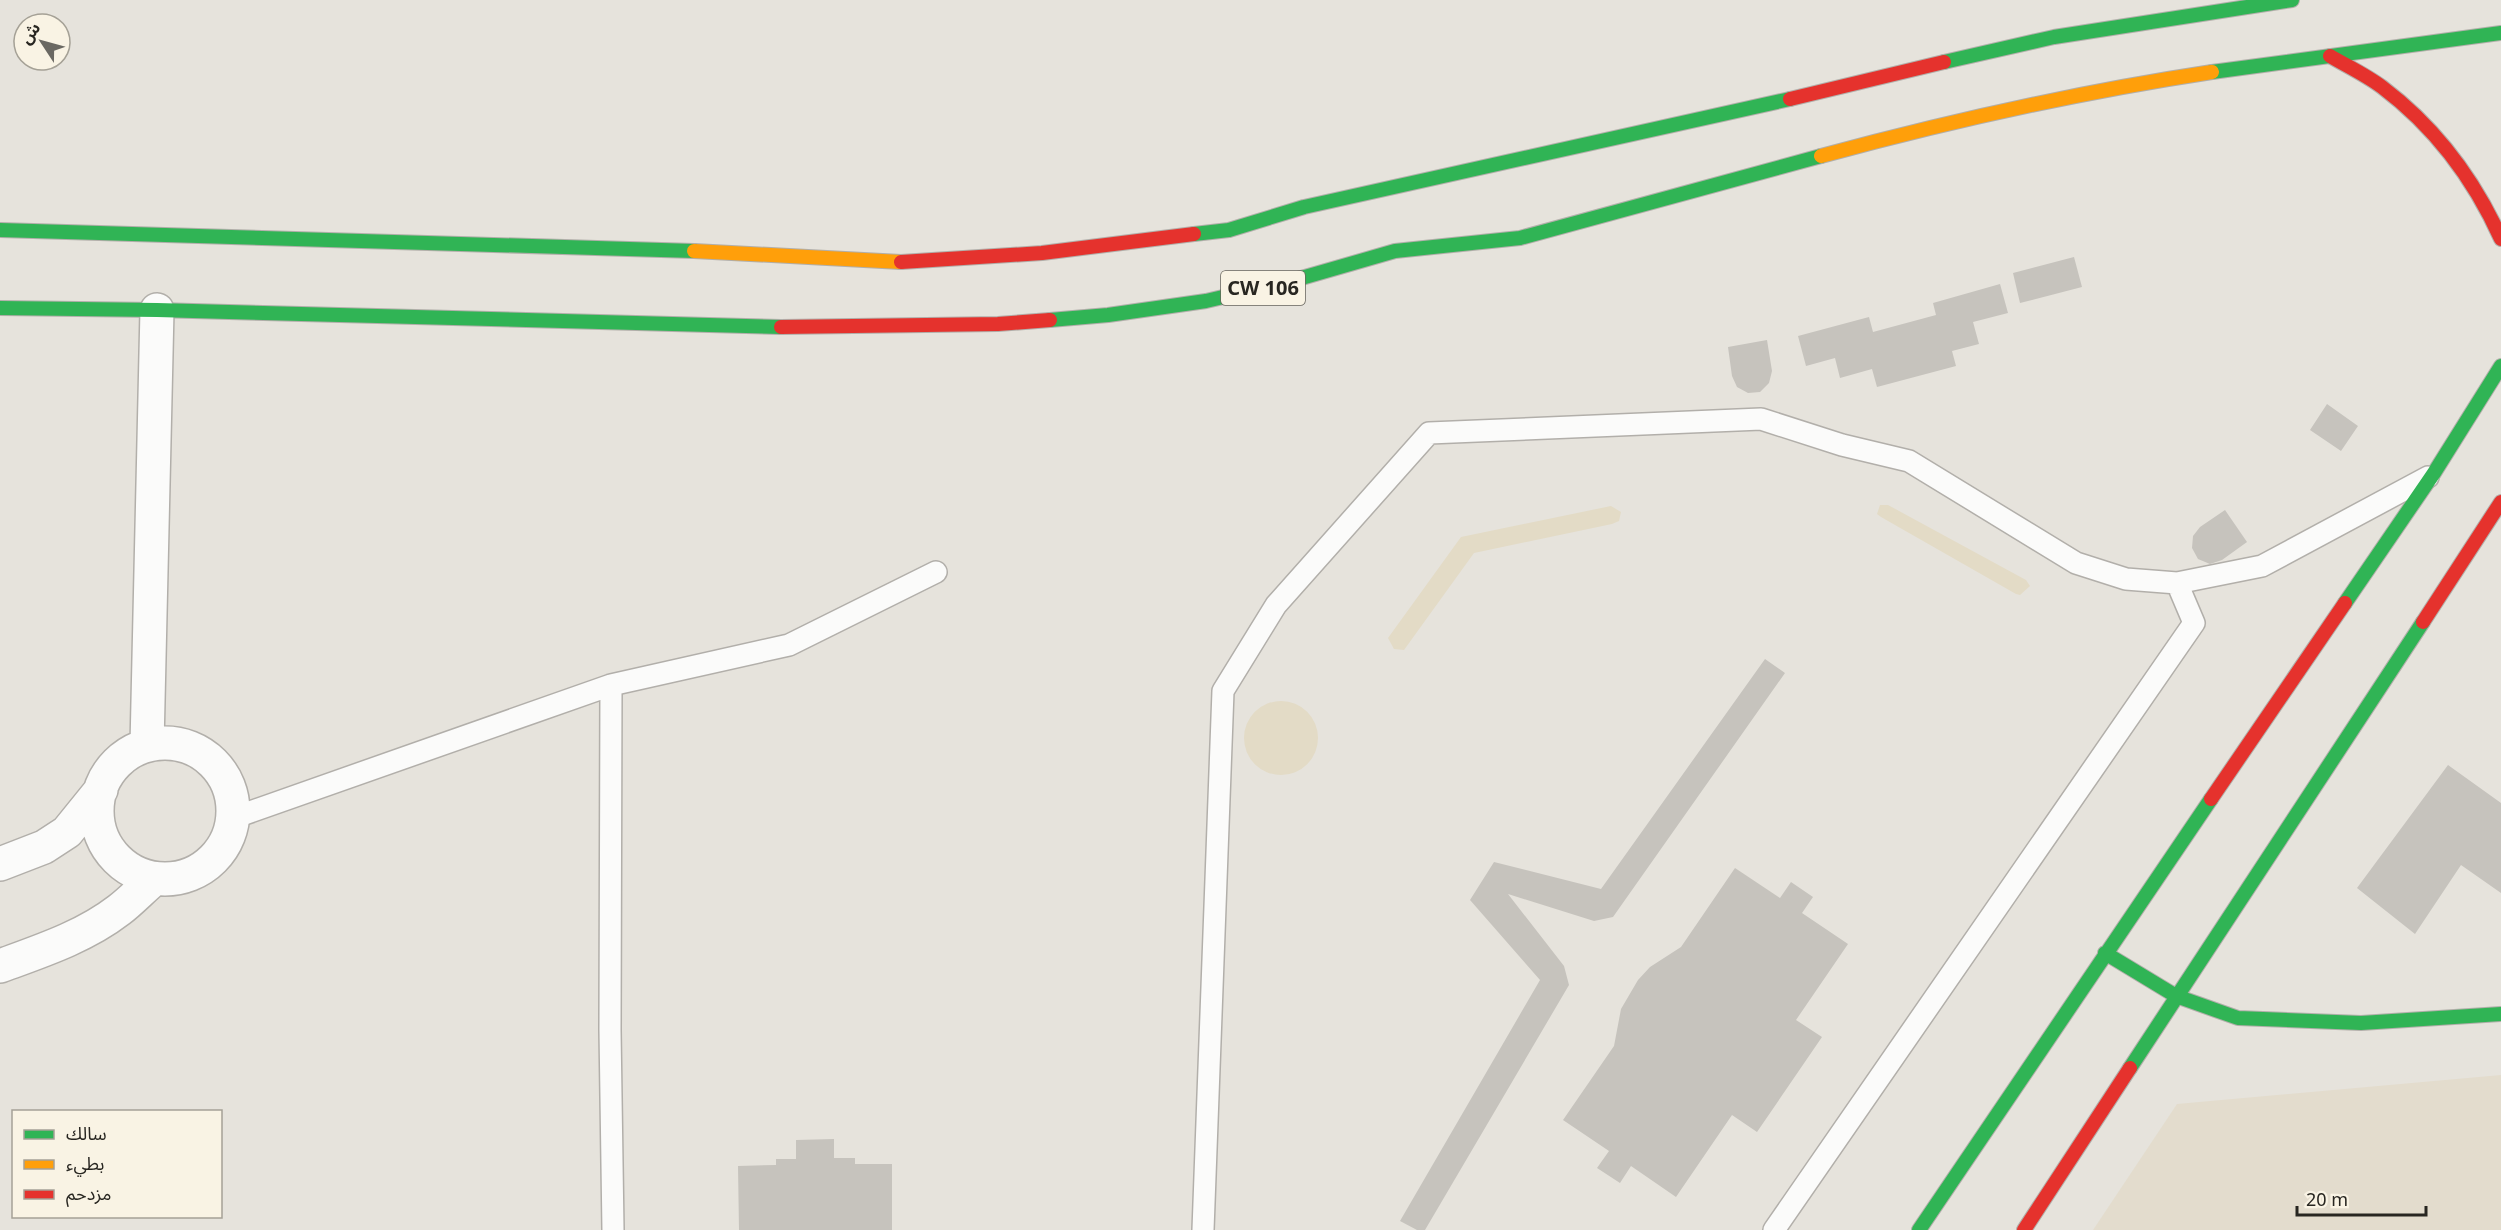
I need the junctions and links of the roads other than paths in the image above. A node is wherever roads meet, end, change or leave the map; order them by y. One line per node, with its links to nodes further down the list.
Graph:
1 (2292, 0): 4 (main road)
2 (2501, 33): 3 (main road, CW 106)
3 (2330, 56): 5 (main road); 7 (main road, CW 106)
4 (0, 230)
5 (2501, 239)
6 (0, 308): 7 (main road, CW 106)
7 (157, 310): 14 (street)
8 (2501, 366): 9 (main road)
9 (2434, 473): 12 (lane); 19 (main road)
10 (2501, 502): 21 (main road)
11 (936, 572): 13 (lane)
12 (2177, 583): 24 (lane); 25 (lane)
13 (611, 685): 16 (lane); 23 (lane)
14 (147, 745): 15 (street); 16 (street)
15 (100, 790): 17 (street); 18 (street)
16 (233, 818): 18 (street)
17 (0, 864)
18 (154, 879): 20 (street)
19 (2105, 953): 21 (main road); 26 (main road)
20 (0, 966)
21 (2176, 996): 22 (main road); 27 (main road)
22 (2501, 1014)
23 (613, 1230)
24 (1203, 1230)
25 (1774, 1230)
26 (1919, 1230)
27 (2024, 1230)

